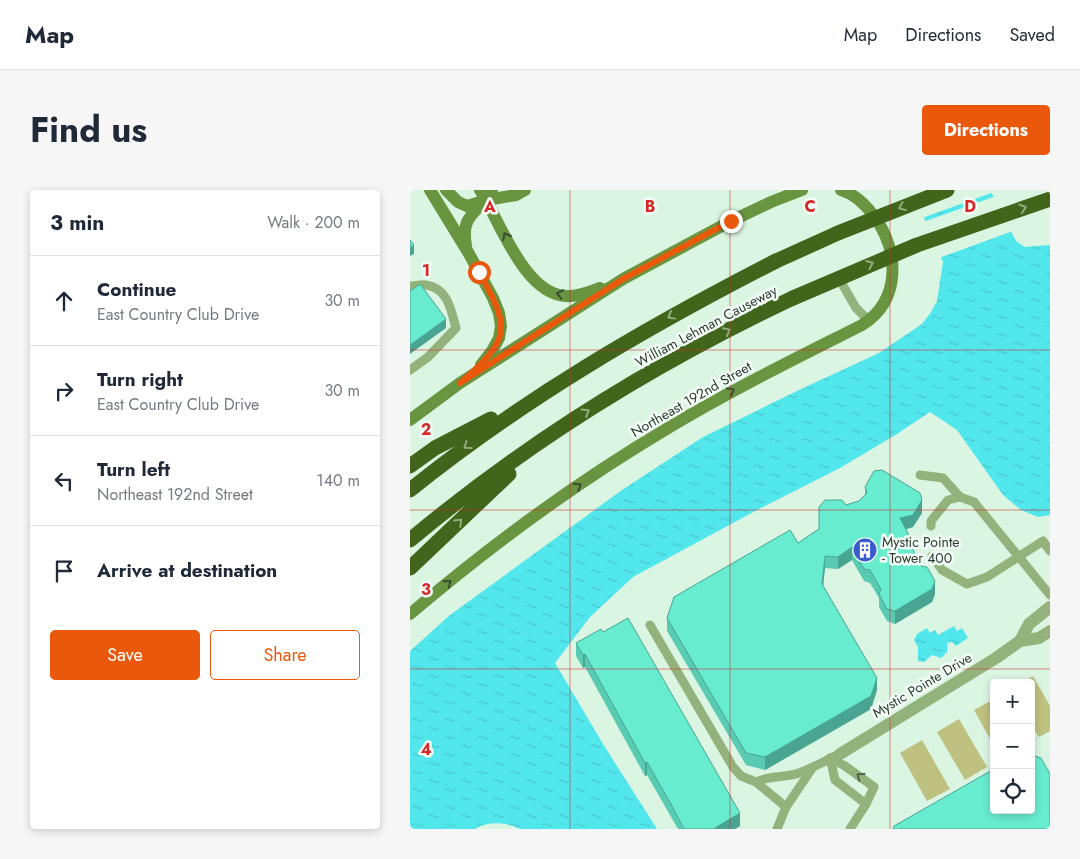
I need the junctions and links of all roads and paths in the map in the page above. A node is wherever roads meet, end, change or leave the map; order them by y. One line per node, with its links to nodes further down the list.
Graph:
1 (430, 190): 9 (street)
2 (446, 190): 7 (street)
3 (525, 190): 7 (street)
4 (802, 190): 10 (street)
5 (841, 190): 13 (street, Northeast 192nd Street)
6 (947, 190): 16 (highway, William Lehman Causeway, one-way to 16, bridge)
7 (486, 193): 9 (street); 10 (street, one-way to 7)
8 (1050, 200): 18 (highway, William Lehman Causeway, one-way to 8, bridge)
9 (468, 252): 15 (street)
10 (623, 279): 15 (street)
11 (841, 282): 13 (lane)
12 (410, 286): 14 (lane)
13 (869, 321): 31 (street, Northeast 192nd Street, one-way to 13)
14 (410, 370)
15 (460, 383): 17 (street)
16 (550, 389): 19 (highway); 21 (highway, William Lehman Causeway, one-way to 21)
17 (410, 420)
18 (545, 439): 24 (highway, William Lehman Causeway); 28 (highway, one-way to 18)
19 (410, 466)
20 (920, 475): 22 (lane)
21 (410, 490)
22 (960, 497): 23 (lane); 27 (lane)
23 (931, 526)
24 (410, 540)
25 (1050, 551): 27 (lane)
26 (932, 556): 27 (lane)
27 (1018, 558): 29 (lane)
28 (410, 568)
29 (1050, 595)
30 (1050, 608): 34 (street, Mystic Pointe Drive)
31 (410, 614)
32 (650, 625): 37 (lane)
33 (1050, 632): 34 (street, Mystic Pointe Drive)
34 (1020, 641): 35 (street, Mystic Pointe Drive)
35 (835, 756): 36 (lane); 38 (lane); 38 (lane, one-way to 35)
36 (813, 766): 37 (lane); 39 (lane)
37 (756, 782): 39 (lane)
38 (866, 804): 41 (lane)
39 (786, 808): 40 (lane)
40 (777, 829)
41 (850, 829)

